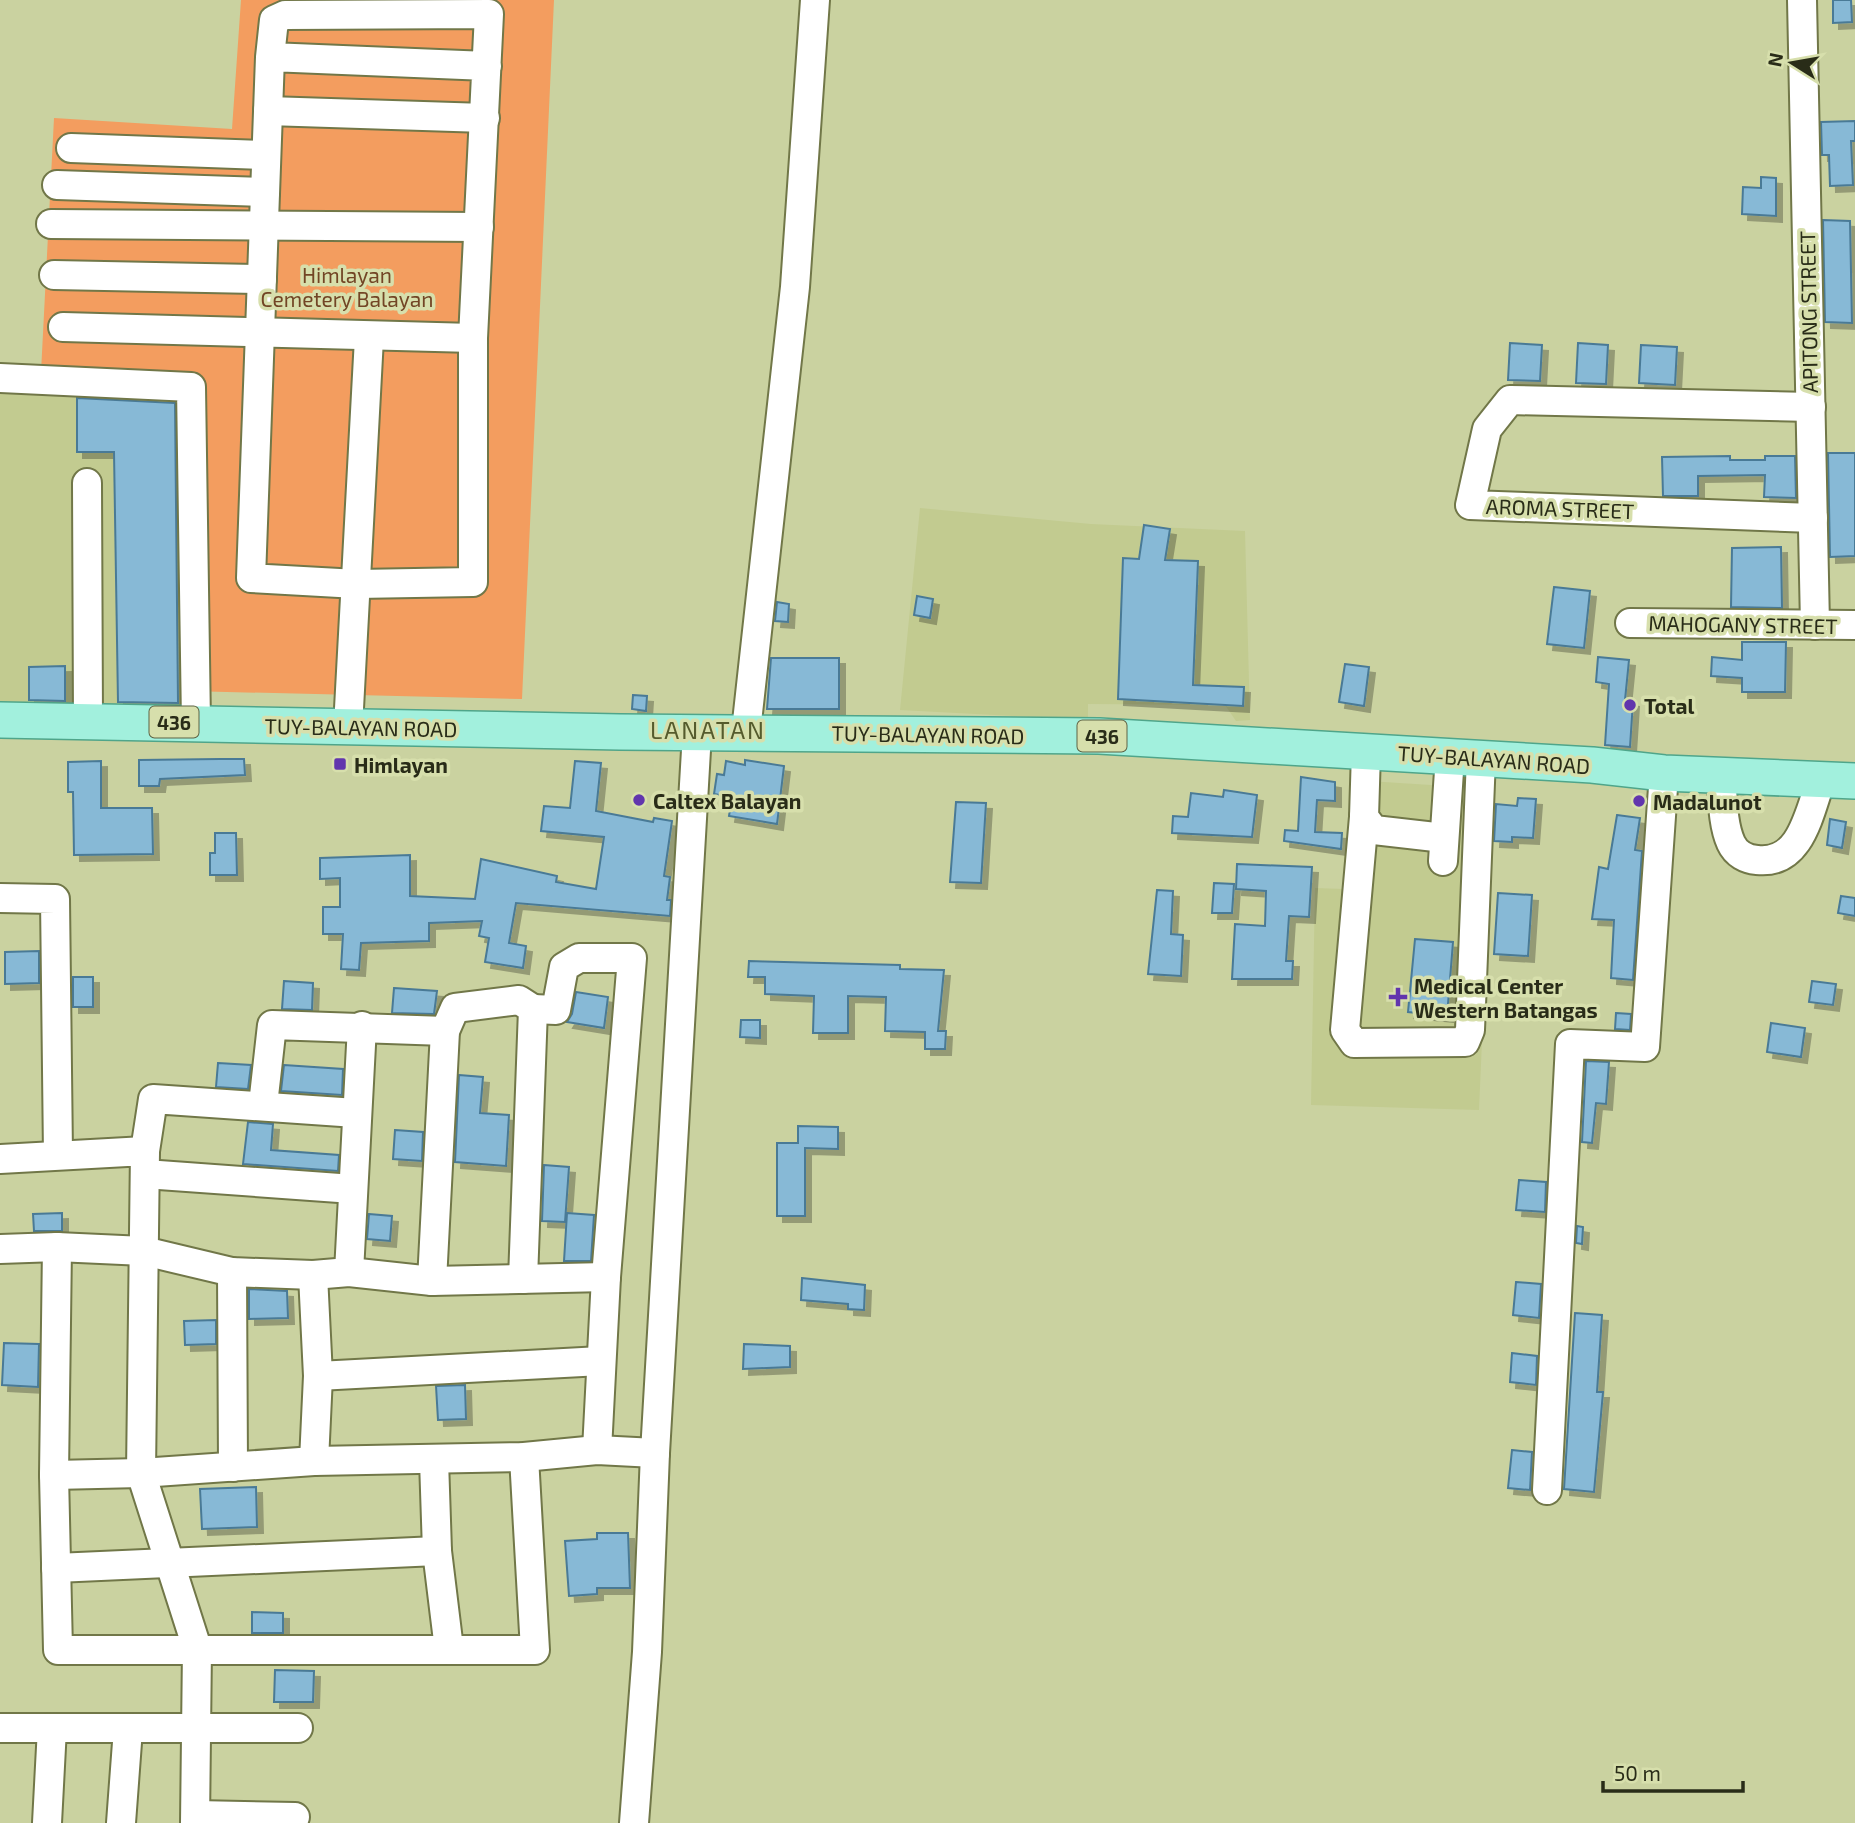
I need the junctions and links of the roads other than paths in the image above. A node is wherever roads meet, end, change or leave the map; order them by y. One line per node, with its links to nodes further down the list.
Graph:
1 (815, 0): 32 (street)
2 (1801, 0): 21 (street, APITONG STREET)
3 (270, 57): 4 (street); 4 (street); 5 (street)
4 (487, 66): 6 (street)
5 (268, 110): 6 (street); 8 (street)
6 (485, 118): 13 (street)
7 (71, 148): 8 (street)
8 (267, 155): 10 (street)
9 (57, 185): 10 (street)
10 (265, 192): 11 (street)
11 (264, 223): 12 (street); 13 (street); 15 (street)
12 (51, 224)
13 (479, 227): 19 (street)
14 (54, 275): 15 (street)
15 (262, 279): 17 (street)
16 (63, 327): 17 (street)
17 (260, 332): 18 (street); 24 (street)
18 (369, 338): 19 (street); 24 (street)
19 (473, 338): 24 (street)
20 (0, 378): 30 (street)
21 (1811, 407): 23 (street, APITONG STREET); 23 (street, AROMA STREET)
22 (87, 482): 29 (street)
23 (1813, 518): 26 (street, APITONG STREET)
24 (357, 584): 31 (street)
25 (1630, 623): 26 (street, MAHOGANY STREET)
26 (1815, 625): 27 (street, MAHOGANY STREET)
27 (1855, 625)
28 (0, 720): 29 (main road, TUY-BALAYAN ROAD / 436)
29 (88, 720): 30 (main road, TUY-BALAYAN ROAD / 436)
30 (196, 723): 31 (main road, TUY-BALAYAN ROAD / 436)
31 (348, 727): 33 (main road, TUY-BALAYAN ROAD / 436)
32 (746, 731): 33 (main road, TUY-BALAYAN ROAD / 436); 34 (main road, TUY-BALAYAN ROAD / 436)
33 (697, 733): 62 (street)
34 (1366, 752): 35 (main road, TUY-BALAYAN ROAD / 436); 39 (street)
35 (1466, 757): 36 (main road, TUY-BALAYAN ROAD / 436); 39 (street); 39 (street)
36 (1664, 773): 37 (main road, TUY-BALAYAN ROAD / 436); 69 (street)
37 (1721, 774): 38 (main road, TUY-BALAYAN ROAD / 436); 38 (street)
38 (1838, 781)
39 (1364, 817)
40 (0, 898): 46 (street)
41 (533, 1009): 43 (street); 56 (street); 57 (street)
42 (362, 1026): 43 (street); 44 (street); 45 (street)
43 (445, 1031): 58 (street)
44 (263, 1105): 45 (street); 48 (street)
45 (356, 1113): 49 (street)
46 (58, 1156): 47 (street); 48 (street)
47 (0, 1159)
48 (145, 1163): 49 (street); 52 (street)
49 (353, 1189): 54 (street)
50 (57, 1247): 51 (street); 52 (street); 68 (street)
51 (0, 1250)
52 (144, 1251): 53 (street); 67 (street)
53 (232, 1272): 55 (street); 66 (street)
54 (349, 1272): 55 (street); 58 (street)
55 (313, 1275): 60 (street)
56 (606, 1277): 57 (street); 59 (street)
57 (523, 1279): 58 (street)
58 (432, 1280)
59 (601, 1361): 60 (street); 61 (street)
60 (318, 1376): 65 (street)
61 (597, 1450): 62 (street); 63 (street)
62 (655, 1453): 84 (street)
63 (524, 1457): 64 (street); 74 (street)
64 (434, 1460): 65 (street); 70 (street)
65 (314, 1461): 66 (street)
66 (233, 1467): 67 (street)
67 (141, 1473): 68 (street); 71 (street)
68 (54, 1475): 72 (street)
69 (1547, 1490)
70 (437, 1552): 71 (street); 74 (street)
71 (170, 1565): 72 (street); 73 (street)
72 (56, 1568): 73 (street)
73 (197, 1648): 74 (street); 79 (street)
74 (449, 1649)
75 (0, 1728): 76 (street)
76 (52, 1728): 78 (street); 82 (street)
77 (298, 1728): 79 (street)
78 (128, 1729): 79 (street); 83 (street)
79 (196, 1730): 81 (street)
80 (295, 1817): 81 (street)
81 (195, 1819)
82 (47, 1823)
83 (121, 1823)
84 (634, 1823)

